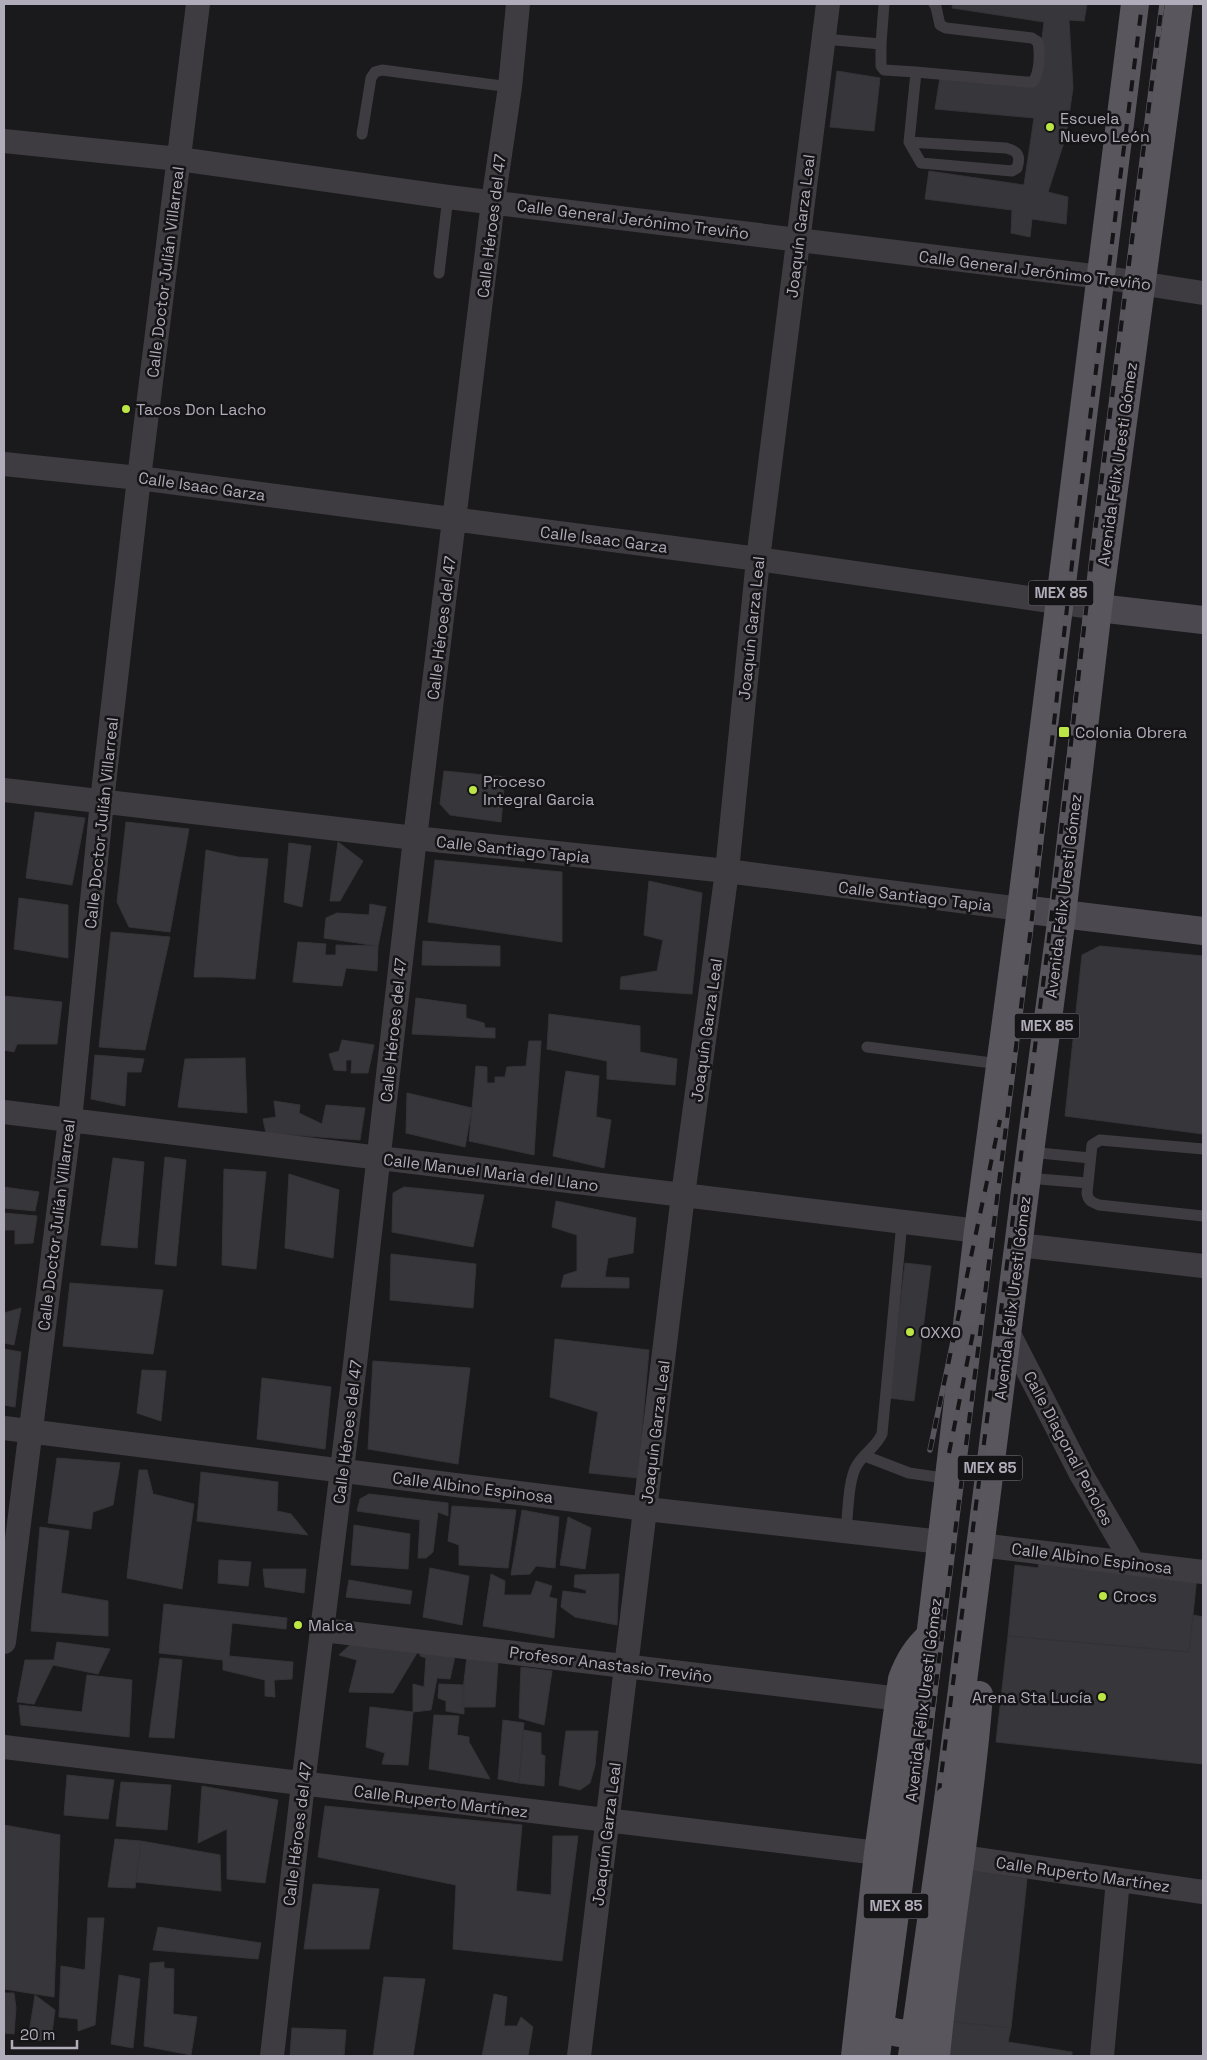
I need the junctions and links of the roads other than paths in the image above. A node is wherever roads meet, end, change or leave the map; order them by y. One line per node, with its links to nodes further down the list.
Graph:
1 (198, 4): 15 (street, Calle Doctor Julián Villarreal)
2 (518, 4): 11 (street, Calle Héroes del 47)
3 (828, 4): 8 (street, Joaquín Garza Leal)
4 (884, 4): 9 (lane)
5 (934, 4): 10 (lane)
6 (1135, 4): 20 (main road, Avenida Félix Uresti Gómez / MEX 85)
7 (1179, 4): 21 (main road, Avenida Félix Uresti Gómez / MEX 85)
8 (824, 39): 9 (lane); 18 (street, Joaquín Garza Leal)
9 (881, 44): 10 (lane)
10 (916, 72): 14 (lane)
11 (510, 87): 12 (lane); 17 (street, Calle Héroes del 47)
12 (362, 134)
13 (4, 141): 15 (street, Calle General Jerónimo Treviño)
14 (909, 142): 14 (lane)
15 (178, 159): 16 (street, Calle General Jerónimo Treviño); 24 (street, Calle Doctor Julián Villarreal)
16 (448, 196): 17 (street, Calle General Jerónimo Treviño); 19 (lane)
17 (493, 202): 18 (street, Calle General Jerónimo Treviño); 25 (street, Calle Héroes del 47)
18 (798, 240): 20 (street, Calle General Jerónimo Treviño); 26 (street, Joaquín Garza Leal)
19 (438, 273)
20 (1101, 277): 21 (street, Calle General Jerónimo Treviño); 27 (main road, Avenida Félix Uresti Gómez / MEX 85)
21 (1141, 283): 22 (street, Calle General Jerónimo Treviño); 28 (main road, Avenida Félix Uresti Gómez / MEX 85)
22 (1203, 293)
23 (4, 464): 24 (street, Calle Isaac Garza)
24 (139, 478): 25 (street, Calle Isaac Garza); 31 (street, Calle Doctor Julián Villarreal)
25 (454, 520): 26 (street, Calle Isaac Garza); 32 (street, Calle Héroes del 47)
26 (758, 559): 27 (street, Calle Isaac Garza); 33 (street, Joaquín Garza Leal)
27 (1060, 602): 28 (street, Calle Isaac Garza); 34 (main road, Avenida Félix Uresti Gómez / MEX 85)
28 (1098, 608): 29 (street, Calle Isaac Garza); 35 (main road, Avenida Félix Uresti Gómez / MEX 85)
29 (1203, 620)
30 (4, 790): 31 (street, Calle Santiago Tapia)
31 (102, 801): 32 (street, Calle Santiago Tapia); 40 (street, Calle Doctor Julián Villarreal)
32 (415, 838): 33 (street, Calle Santiago Tapia); 42 (street, Calle Héroes del 47)
33 (727, 871): 34 (street, Calle Santiago Tapia); 46 (street, Joaquín Garza Leal)
34 (1021, 910): 35 (street); 38 (main road, Avenida Félix Uresti Gómez / MEX 85)
35 (1062, 915): 36 (street); 44 (main road, Avenida Félix Uresti Gómez / MEX 85)
36 (1203, 931)
37 (867, 1047): 38 (lane)
38 (1000, 1064): 49 (main road, Avenida Félix Uresti Gómez / MEX 85)
39 (4, 1112): 40 (street, Calle Manuel Maria del Llano)
40 (70, 1120): 42 (street, Calle Manuel Maria del Llano); 54 (street, Calle Doctor Julián Villarreal)
41 (1203, 1149): 43 (lane)
42 (379, 1158): 46 (street, Calle Manuel Maria del Llano); 56 (street, Calle Héroes del 47)
43 (1090, 1158): 44 (lane); 45 (lane)
44 (1028, 1165): 45 (lane); 50 (main road, Avenida Félix Uresti Gómez / MEX 85)
45 (1087, 1183): 47 (lane)
46 (684, 1195): 48 (street, Calle Manuel Maria del Llano); 58 (street, Joaquín Garza Leal)
47 (1203, 1216)
48 (902, 1222): 49 (street, Calle Manuel Maria del Llano); 55 (lane)
49 (978, 1231): 57 (main road, Avenida Félix Uresti Gómez / MEX 85)
50 (1019, 1245): 51 (street); 52 (main road, Avenida Félix Uresti Gómez / MEX 85)
51 (1203, 1266)
52 (1008, 1332): 61 (main road, Avenida Félix Uresti Gómez / MEX 85); 62 (street, Calle Diagonal Peñoles)
53 (4, 1428): 54 (street, Calle Albino Espinosa)
54 (30, 1431): 56 (street, Calle Albino Espinosa); 67 (street, Calle Doctor Julián Villarreal)
55 (865, 1456): 57 (lane); 59 (lane)
56 (342, 1470): 58 (street, Calle Albino Espinosa); 64 (street, Calle Héroes del 47)
57 (950, 1479): 60 (main road, Avenida Félix Uresti Gómez / MEX 85)
58 (646, 1508): 59 (street, Calle Albino Espinosa); 68 (street, Joaquín Garza Leal)
59 (846, 1532): 60 (street, Calle Albino Espinosa)
60 (942, 1542): 65 (main road, Avenida Félix Uresti Gómez / MEX 85)
61 (980, 1544): 62 (street, Calle Albino Espinosa); 66 (main road, Avenida Félix Uresti Gómez / MEX 85)
62 (1133, 1563): 63 (street, Calle Albino Espinosa)
63 (1203, 1572)
64 (323, 1630): 68 (street, Profesor Anastasio Treviño); 71 (street, Calle Héroes del 47)
65 (931, 1635): 69 (main road); 82 (main road, Avenida Félix Uresti Gómez / MEX 85, bridge)
66 (968, 1637): 74 (main road); 83 (main road, Avenida Félix Uresti Gómez / MEX 85, bridge)
67 (4, 1642)
68 (627, 1666): 69 (street, Profesor Anastasio Treviño); 72 (street, Joaquín Garza Leal)
69 (900, 1699): 73 (main road)
70 (4, 1747): 71 (street, Calle Ruperto Martínez)
71 (303, 1784): 72 (street, Calle Ruperto Martínez); 79 (street, Calle Héroes del 47)
72 (607, 1821): 73 (street, Calle Ruperto Martínez); 80 (street, Joaquín Garza Leal)
73 (878, 1853): 77 (main road)
74 (962, 1857): 75 (street, Calle Ruperto Martínez); 78 (main road)
75 (1118, 1880): 76 (street, Calle Ruperto Martínez); 85 (street)
76 (1203, 1892)
77 (860, 2001): 78 (main road); 81 (main road)
78 (940, 2016): 84 (main road)
79 (272, 2056)
80 (579, 2056)
81 (854, 2056)
82 (876, 2056)
83 (912, 2056)
84 (936, 2056)
85 (1102, 2056)

